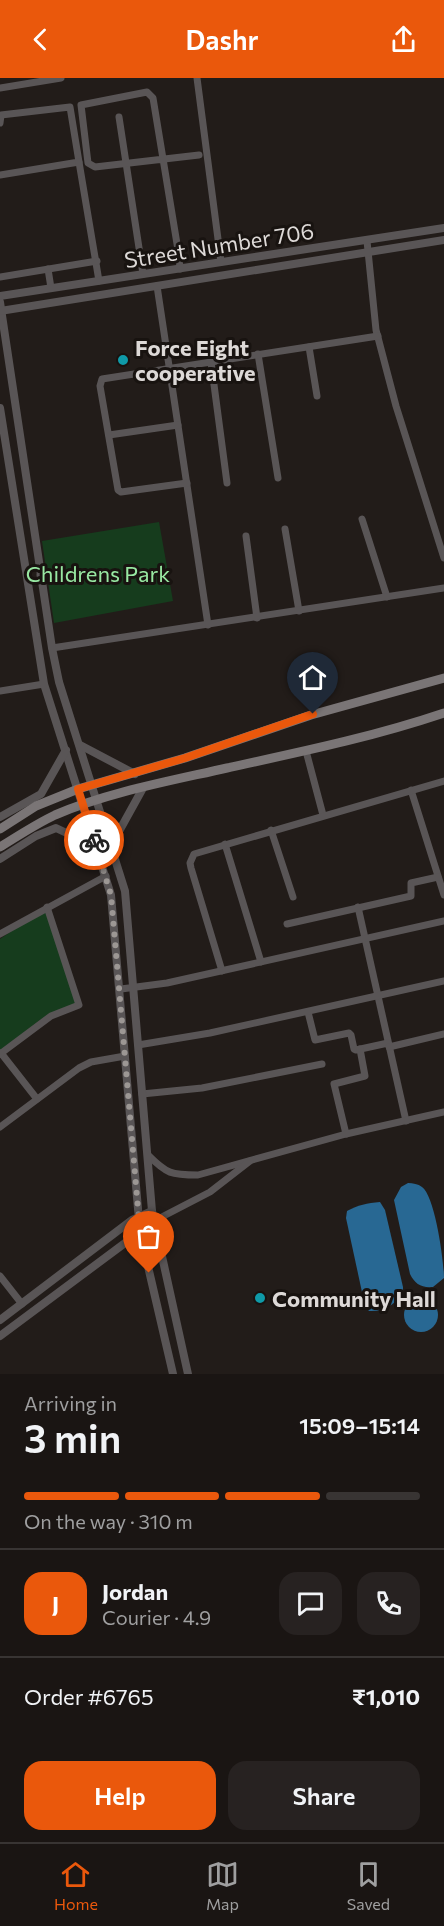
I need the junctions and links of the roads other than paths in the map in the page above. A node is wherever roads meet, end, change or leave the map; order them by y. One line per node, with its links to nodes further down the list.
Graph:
1 (62, 78): 3 (street)
2 (197, 78): 16 (street)
3 (0, 88)
4 (119, 117): 9 (street)
5 (0, 123): 8 (street)
6 (199, 154): 7 (street)
7 (163, 160): 9 (street); 9 (street); 17 (street)
8 (79, 162): 10 (street); 15 (street)
9 (127, 164): 19 (street)
10 (0, 176)
11 (444, 228): 13 (street, Street Number 706)
12 (444, 240): 14 (street)
13 (367, 241): 14 (street); 16 (street, Street Number 706)
14 (368, 252): 22 (street); 26 (street)
15 (96, 261): 18 (street); 21 (street)
16 (221, 262): 17 (street, Street Number 706)
17 (180, 268): 19 (street, Street Number 706)
18 (48, 269): 20 (street); 23 (street)
19 (143, 274): 21 (street, Street Number 706)
20 (0, 276)
21 (99, 281): 23 (street, Street Number 706)
22 (157, 286): 25 (street); 30 (street)
23 (51, 288): 24 (street, Street Number 706)
24 (0, 296)
25 (0, 308): 42 (street)
26 (378, 336): 27 (street); 41 (street)
27 (309, 347): 28 (street); 31 (street)
28 (258, 354): 29 (street); 35 (street)
29 (210, 362): 30 (street); 37 (street)
30 (170, 368): 33 (street); 34 (street)
31 (317, 396)
32 (0, 408): 51 (street)
33 (178, 425): 34 (street); 36 (street)
34 (109, 435): 36 (street)
35 (278, 478)
36 (187, 483): 48 (street)
37 (227, 483)
38 (362, 519): 45 (street)
39 (285, 530): 46 (street)
40 (246, 536): 47 (street)
41 (444, 558)
42 (40, 574): 43 (street); 49 (street)
43 (84, 575)
44 (444, 588): 45 (street)
45 (387, 597): 46 (street)
46 (299, 611): 47 (street)
47 (257, 618): 48 (street)
48 (208, 625): 49 (street)
49 (52, 648): 54 (street)
50 (444, 678): 57 (main road)
51 (44, 684): 52 (street); 55 (street)
52 (0, 691)
53 (444, 714): 56 (main road)
54 (80, 745): 57 (street); 59 (street)
55 (66, 750): 61 (street); 66 (street)
56 (306, 751): 60 (main road); 65 (street)
57 (135, 774): 59 (main road)
58 (444, 781): 62 (street)
59 (93, 786): 61 (main road); 63 (street)
60 (143, 788): 63 (main road); 69 (street)
61 (78, 789): 64 (street); 67 (main road)
62 (411, 790): 65 (street); 75 (street)
63 (98, 801): 64 (main road); 69 (street)
64 (82, 806): 71 (main road); 72 (street)
65 (323, 815): 68 (street)
66 (0, 817)
67 (0, 829)
68 (271, 831): 70 (street); 77 (street)
69 (111, 844): 87 (street)
70 (225, 844): 84 (street); 85 (street)
71 (0, 847)
72 (96, 847): 73 (street); 74 (street)
73 (0, 859)
74 (106, 876): 79 (street); 88 (street)
75 (438, 877): 76 (street); 78 (street)
76 (444, 895)
77 (293, 897)
78 (358, 907): 81 (street); 83 (street)
79 (47, 908): 82 (street); 95 (street)
80 (444, 921): 83 (street)
81 (287, 924)
82 (0, 934)
83 (364, 939): 84 (street); 89 (street)
84 (261, 962): 85 (street)
85 (222, 971): 87 (street)
86 (444, 981): 89 (street)
87 (134, 987): 88 (street); 92 (street)
88 (121, 989): 96 (street)
89 (377, 996): 90 (street); 93 (street)
90 (308, 1012): 92 (street); 94 (street)
91 (444, 1035): 93 (street)
92 (138, 1045): 98 (street)
93 (388, 1045): 94 (street); 101 (street)
94 (360, 1049): 103 (street)
95 (0, 1054): 99 (street)
96 (125, 1056): 99 (street); 106 (street)
97 (322, 1064): 98 (street)
98 (142, 1094): 104 (street)
99 (37, 1099): 102 (street)
100 (444, 1112): 101 (street)
101 (406, 1121): 103 (street)
102 (0, 1127)
103 (346, 1134): 105 (street)
104 (148, 1155): 105 (street); 107 (street)
105 (251, 1159): 107 (street)
106 (139, 1216): 107 (street); 108 (street); 110 (street)
107 (154, 1220): 108 (street); 114 (street)
108 (140, 1232): 112 (street); 113 (street)
109 (0, 1276): 110 (street)
110 (22, 1304): 111 (street)
111 (0, 1320)
112 (0, 1336)
113 (172, 1374)
114 (188, 1374)

